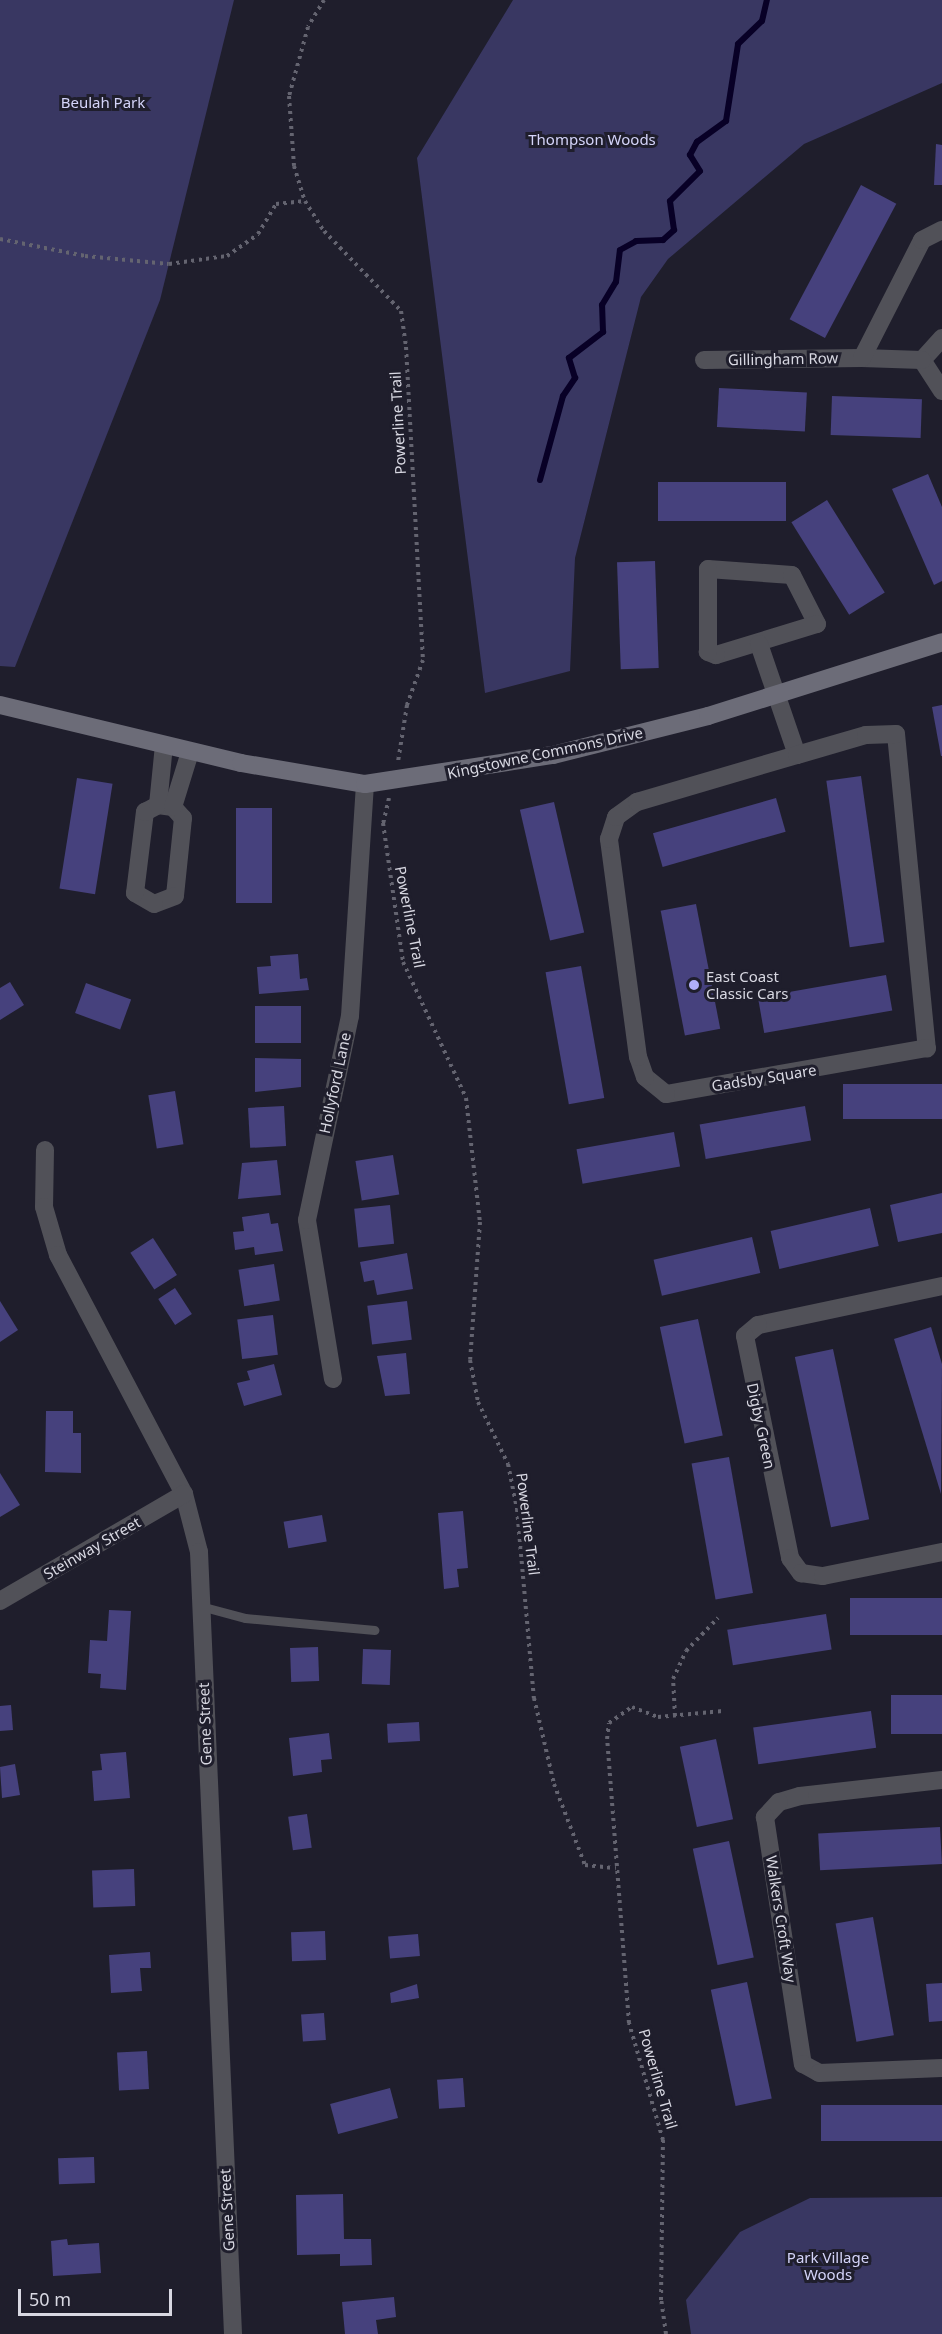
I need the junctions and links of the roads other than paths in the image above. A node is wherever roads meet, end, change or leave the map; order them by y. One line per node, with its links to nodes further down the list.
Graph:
1 (942, 230): 3 (street)
2 (942, 338): 5 (street)
3 (862, 358): 4 (street, Gillingham Row); 5 (street, Gillingham Row)
4 (704, 360)
5 (922, 360): 6 (street)
6 (942, 391)
7 (942, 642): 9 (street, Kingstowne Commons Drive)
8 (759, 644): 8 (street); 9 (street)
9 (776, 694): 13 (street); 14 (street, Kingstowne Commons Drive)
10 (0, 705): 11 (street, Kingstowne Commons Drive)
11 (164, 745): 12 (street, Kingstowne Commons Drive); 15 (street)
12 (190, 752): 14 (street, Kingstowne Commons Drive); 15 (street)
13 (797, 755): 13 (street, Gadsby Square)
14 (366, 784): 18 (street, Hollyford Lane)
15 (165, 806): 15 (street)
16 (45, 1150): 19 (street, Gene Street)
17 (942, 1286): 20 (street, Digby Green)
18 (333, 1379)
19 (184, 1494): 21 (street, Steinway Street); 22 (street, Gene Street)
20 (942, 1552)
21 (0, 1601)
22 (204, 1607): 23 (lane); 26 (street, Gene Street)
23 (374, 1630)
24 (942, 1780): 25 (street, Walkers Croft Way)
25 (942, 2068)
26 (233, 2334)

